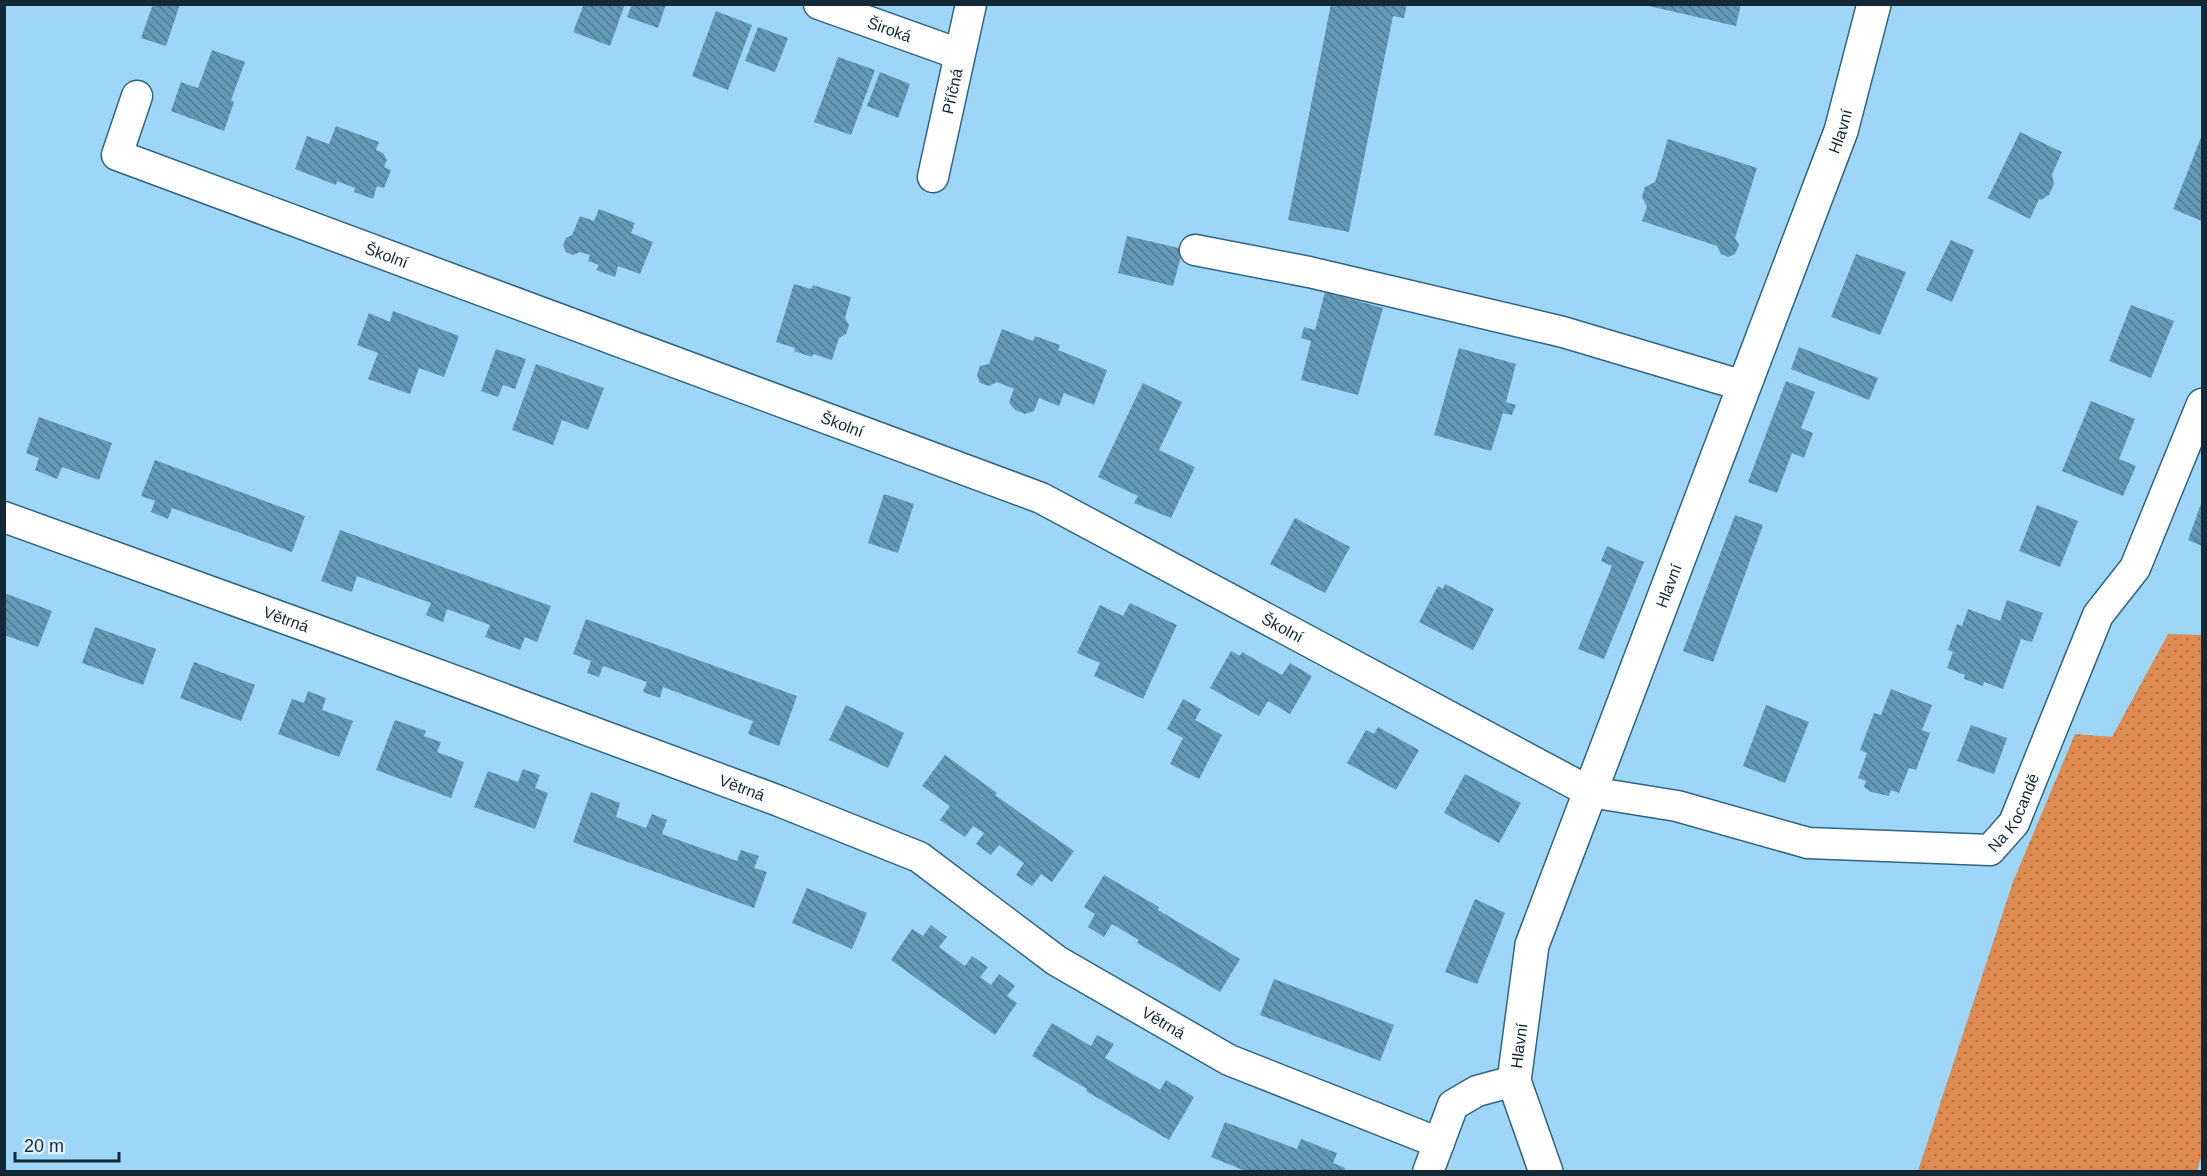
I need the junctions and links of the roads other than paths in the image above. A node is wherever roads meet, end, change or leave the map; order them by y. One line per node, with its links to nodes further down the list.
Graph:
1 (819, 4): 4 (street, Široká)
2 (971, 4): 4 (street, Příčná)
3 (1874, 4): 8 (street, Hlavní)
4 (959, 54): 6 (street, Příčná)
5 (137, 96): 11 (street, Školní)
6 (933, 177)
7 (1195, 249): 8 (street)
8 (1744, 386): 11 (street, Hlavní)
9 (2202, 404): 11 (street, Na Kocandě)
10 (4, 517): 13 (street, Větrná)
11 (1590, 792): 12 (street, Hlavní)
12 (1514, 1081): 13 (street); 15 (street, Hlavní)
13 (1438, 1143): 14 (street)
14 (1428, 1172)
15 (1546, 1172)

